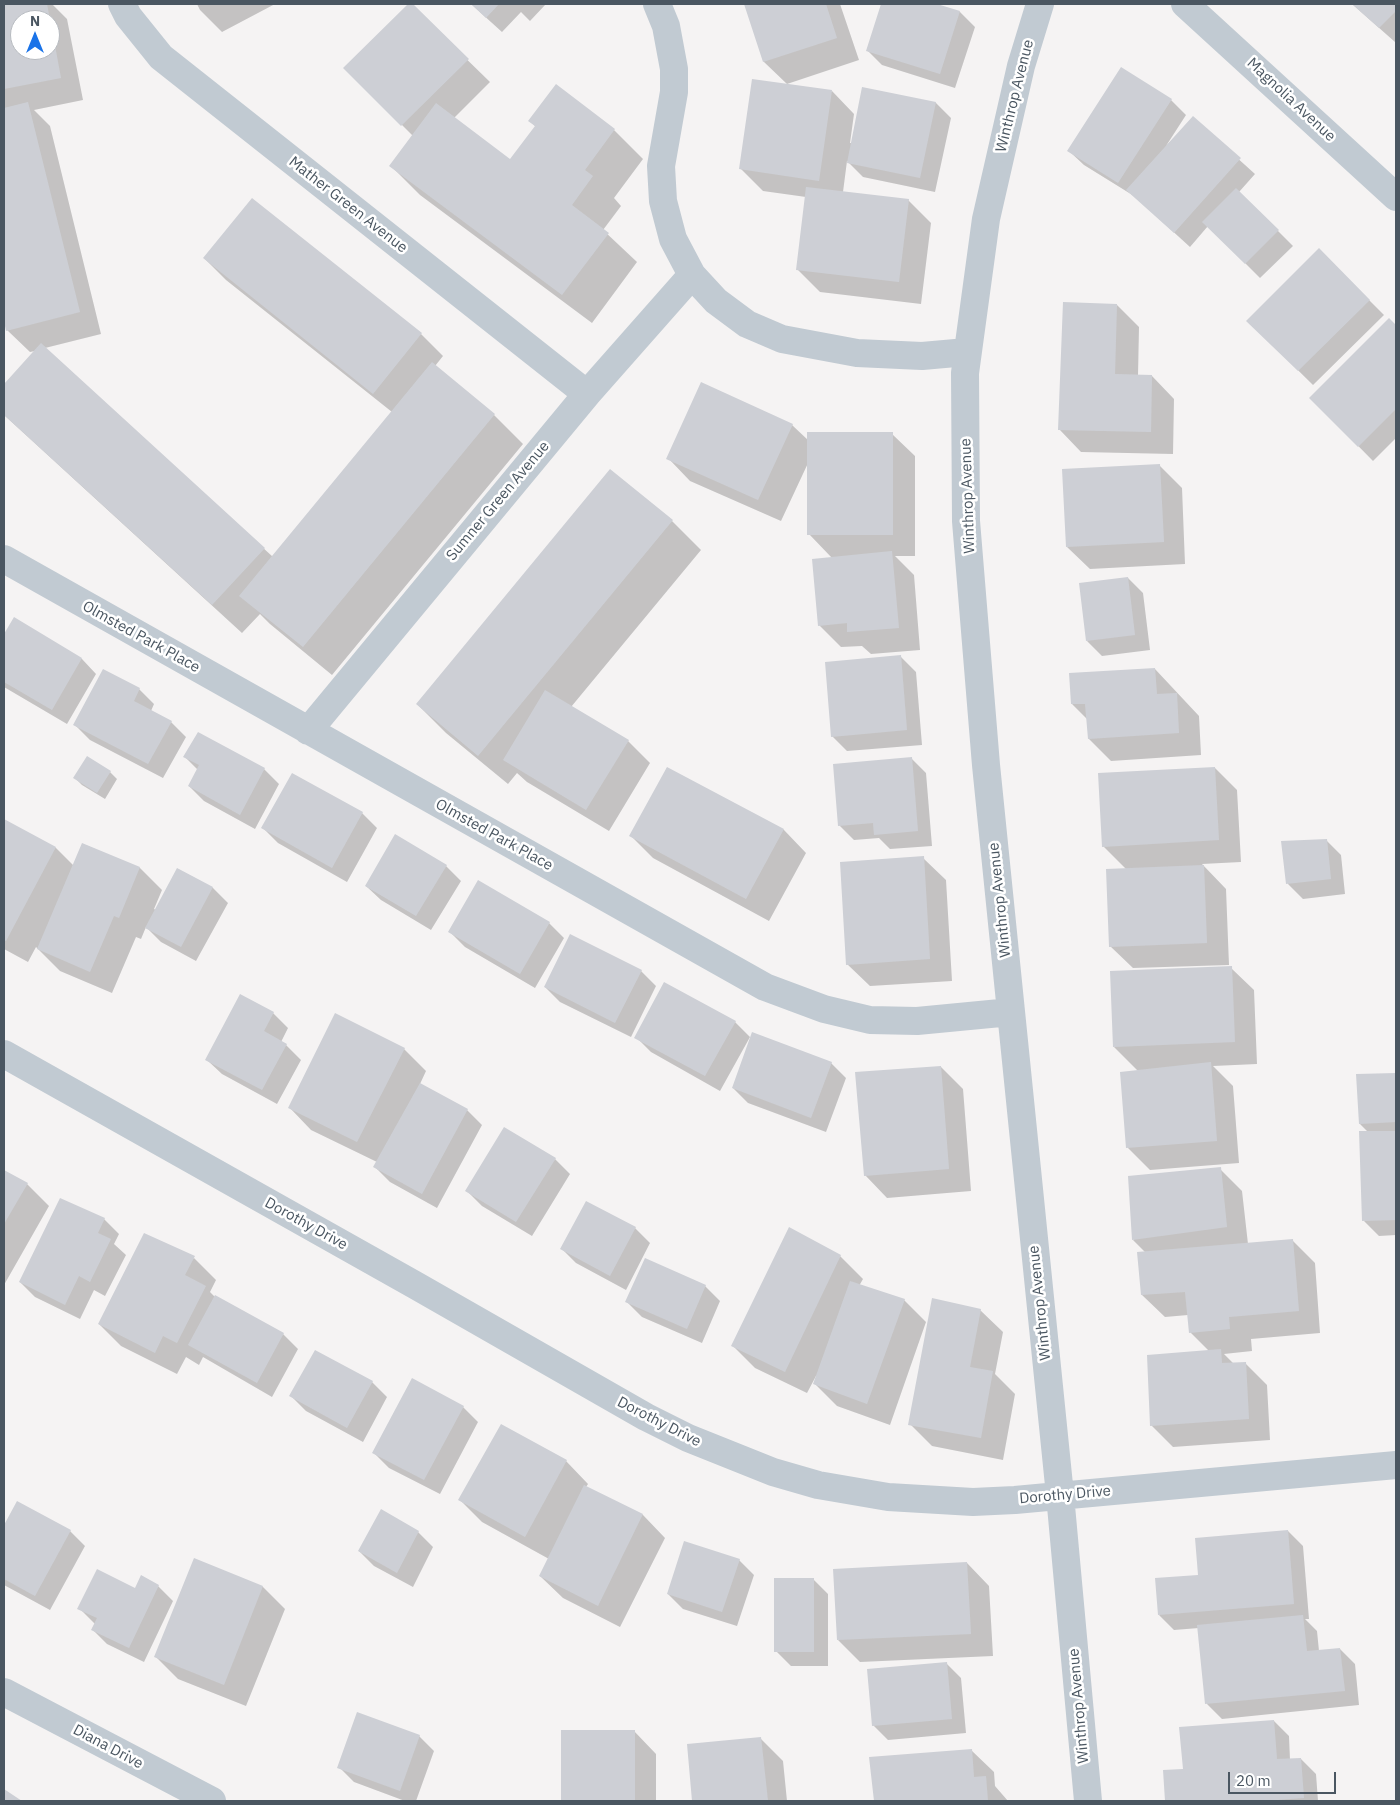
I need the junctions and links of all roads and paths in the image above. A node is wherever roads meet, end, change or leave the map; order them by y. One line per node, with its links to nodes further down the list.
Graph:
1 (122, 4): 8 (street, Mather Green Avenue)
2 (657, 4): 6 (street)
3 (1040, 4): 7 (street, Winthrop Avenue)
4 (1186, 4): 5 (street, Magnolia Avenue)
5 (1396, 197)
6 (692, 274): 7 (street); 8 (street, Sumner Green Avenue)
7 (967, 352): 11 (street, Winthrop Avenue)
8 (587, 394): 10 (street, Sumner Green Avenue)
9 (4, 559): 10 (street, Olmsted Park Place)
10 (308, 731): 11 (street, Olmsted Park Place)
11 (1010, 1012): 14 (street, Winthrop Avenue)
12 (4, 1054): 14 (street, Dorothy Drive)
13 (1396, 1465): 14 (street, Dorothy Drive)
14 (1060, 1495): 17 (street, Winthrop Avenue)
15 (4, 1692): 16 (street, Diana Drive)
16 (212, 1801)
17 (1088, 1801)

